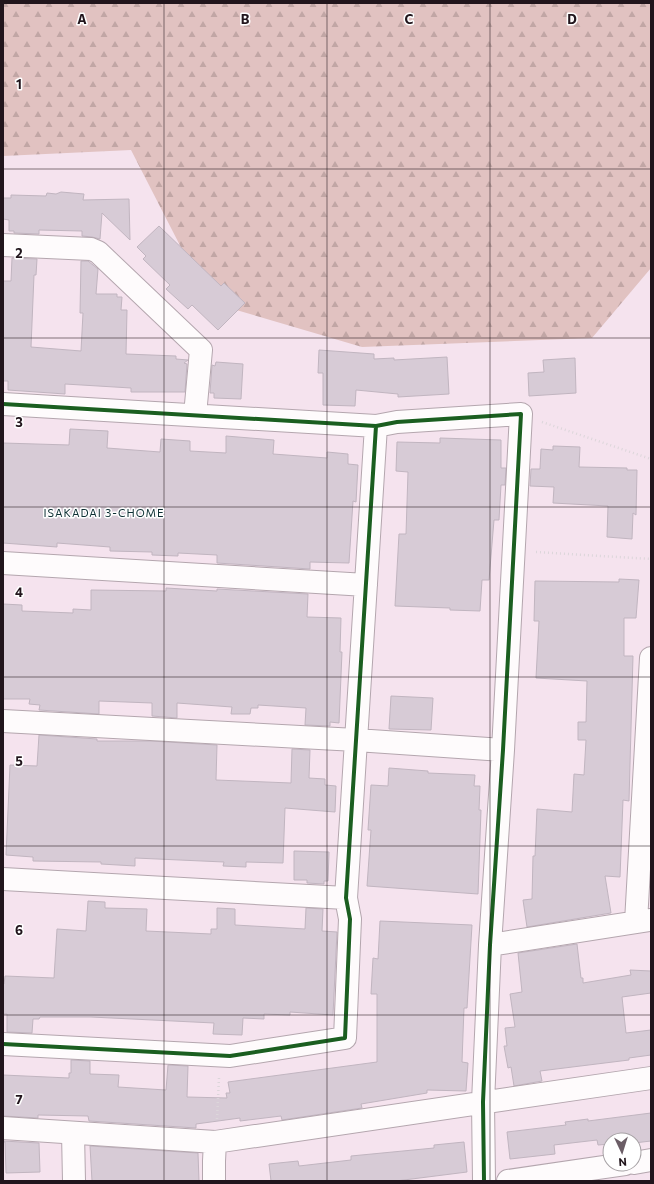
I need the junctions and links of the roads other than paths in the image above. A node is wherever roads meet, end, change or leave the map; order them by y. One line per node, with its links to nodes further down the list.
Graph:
1 (3, 245): 3 (street)
2 (3, 404): 3 (street)
3 (195, 415): 4 (street)
4 (376, 426): 6 (street); 10 (street)
5 (3, 563): 6 (street)
6 (366, 585): 9 (street)
7 (651, 658): 11 (street)
8 (3, 721): 9 (street)
9 (356, 740): 10 (street); 13 (street)
10 (503, 750): 15 (street)
11 (648, 763): 14 (street)
12 (3, 879): 13 (street)
13 (346, 898): 16 (street)
14 (644, 921): 15 (street)
15 (490, 945): 18 (street)
16 (3, 1044)
17 (651, 1078): 18 (street)
18 (483, 1102): 21 (street); 25 (street)
19 (3, 1128): 20 (street)
20 (73, 1133): 21 (street); 23 (street)
21 (215, 1142): 24 (street)
22 (602, 1167): 26 (street)
23 (74, 1181)
24 (214, 1181)
25 (484, 1181)
26 (508, 1181)

